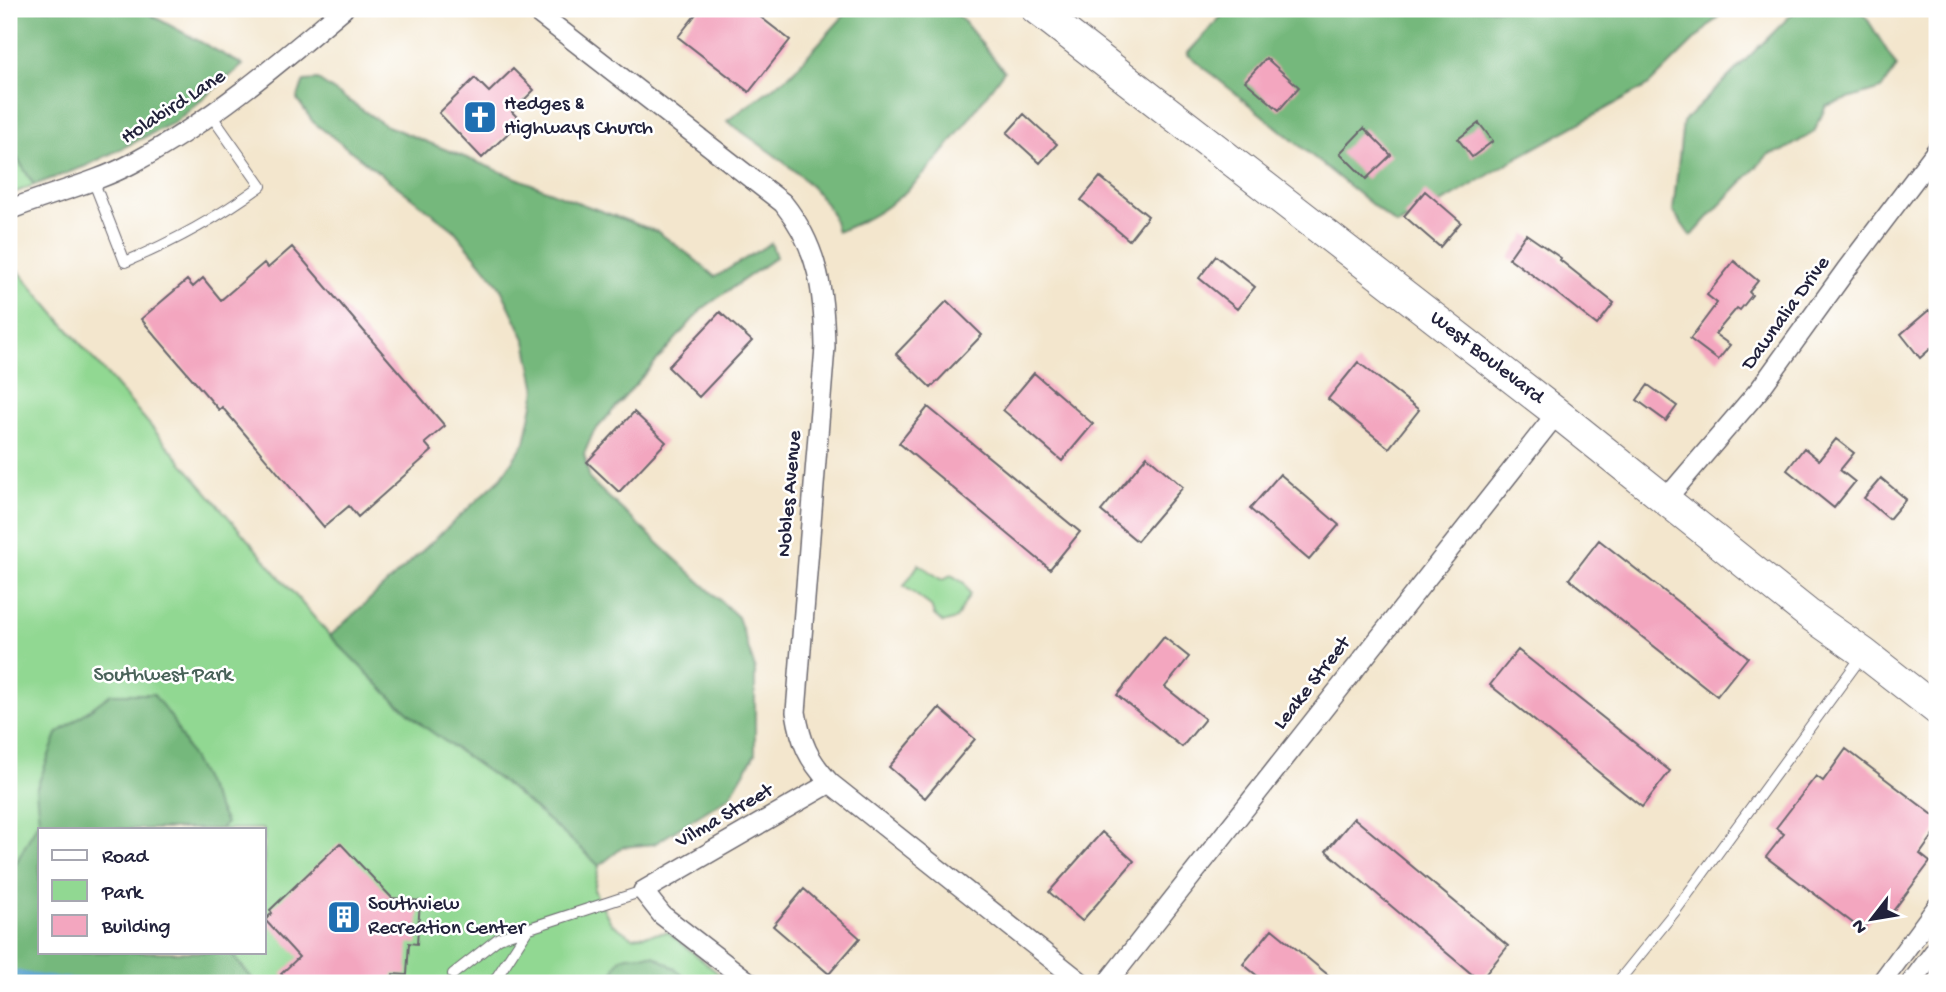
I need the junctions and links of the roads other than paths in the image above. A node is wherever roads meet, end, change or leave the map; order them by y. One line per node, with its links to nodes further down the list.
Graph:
1 (343, 9): 4 (street, Holabird Lane)
2 (533, 9): 12 (street, Nobles Avenue)
3 (1036, 9): 8 (main road, West Boulevard)
4 (211, 115): 6 (street, Holabird Lane); 6 (lane)
5 (1937, 150): 9 (street, Dawnalia Drive)
6 (93, 179): 7 (street, Holabird Lane)
7 (9, 210)
8 (1557, 413): 9 (main road, West Boulevard); 21 (street, Leake Street)
9 (1666, 499): 10 (main road, West Boulevard)
10 (1864, 653): 11 (main road, West Boulevard); 22 (lane)
11 (1937, 710)
12 (830, 783): 13 (street, Vilma Street); 20 (street, Nobles Avenue)
13 (643, 891): 15 (lane); 19 (street)
14 (1937, 907): 23 (street)
15 (528, 929): 17 (lane); 18 (lane)
16 (1937, 948): 24 (street)
17 (453, 974)
18 (493, 983)
19 (750, 983)
20 (1083, 983)
21 (1107, 983)
22 (1617, 983)
23 (1881, 983)
24 (1911, 983)

